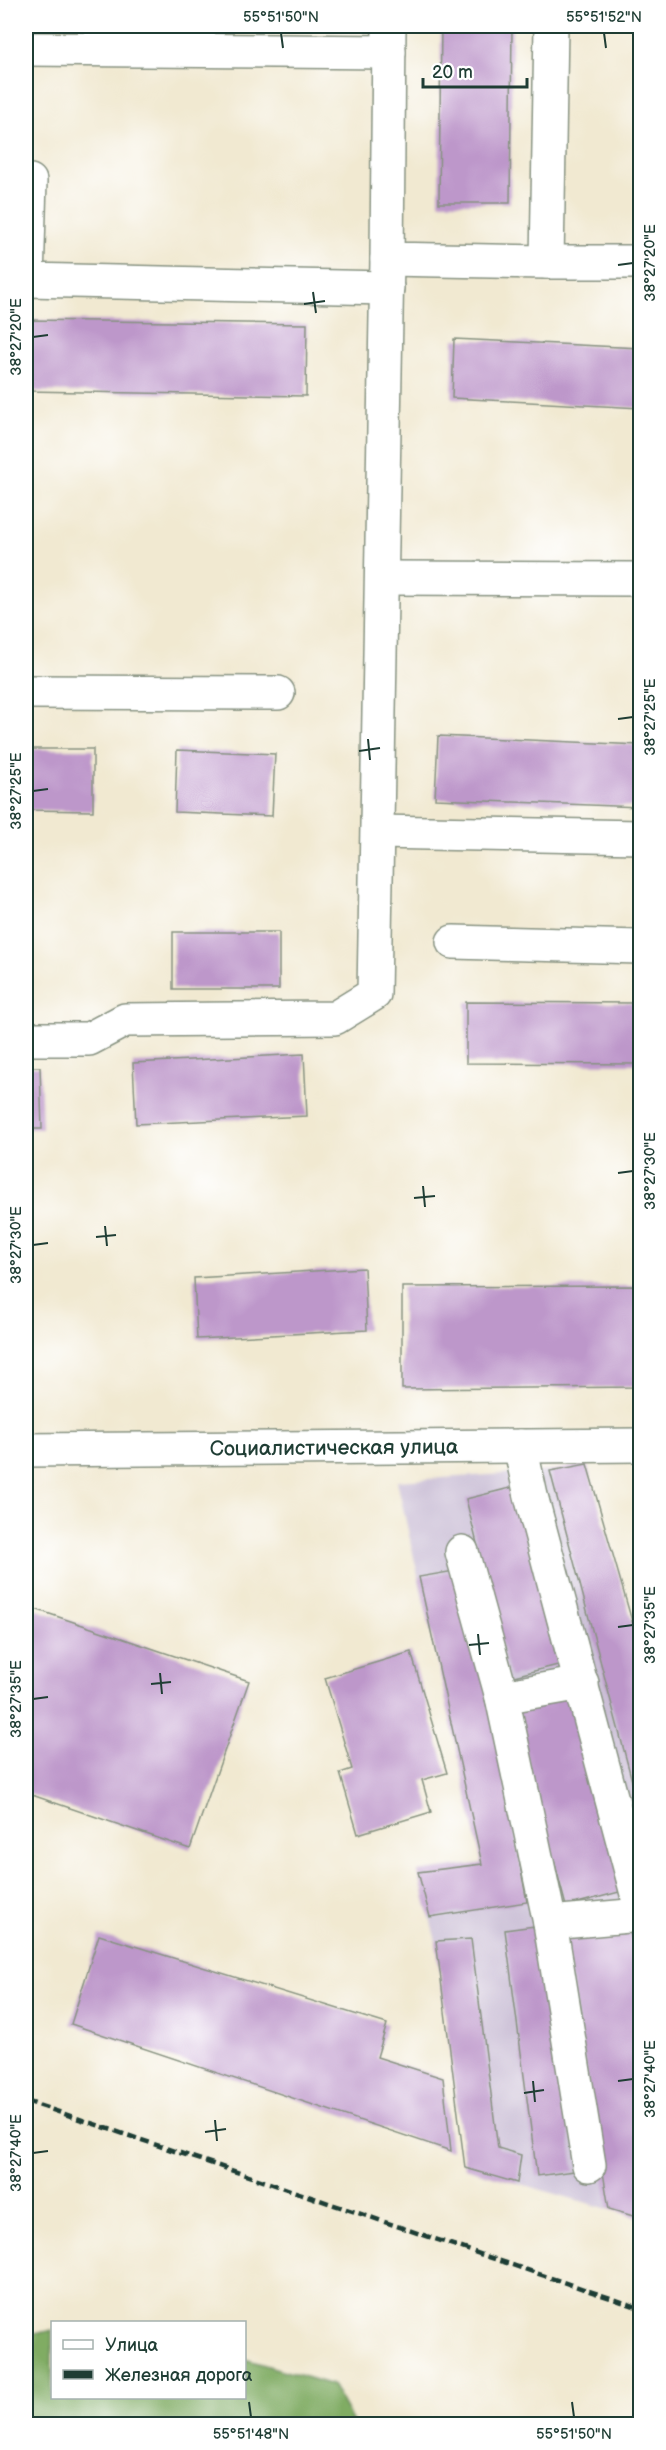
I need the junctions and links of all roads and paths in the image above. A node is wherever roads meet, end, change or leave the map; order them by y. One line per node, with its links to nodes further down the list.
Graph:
1 (551, 26): 5 (street)
2 (389, 39): 3 (street); 7 (street)
3 (26, 50)
4 (26, 181): 7 (street)
5 (547, 262): 6 (street); 7 (street)
6 (640, 262)
7 (387, 273): 8 (street)
8 (382, 578): 9 (street); 12 (street)
9 (640, 579)
10 (26, 692): 11 (street)
11 (278, 693)
12 (378, 832): 13 (street); 16 (street)
13 (640, 837)
14 (453, 942): 15 (street)
15 (640, 947)
16 (26, 1039)
17 (640, 1445): 18 (street, Социалистическая улица)
18 (520, 1446): 19 (street, Социалистическая улица); 21 (street)
19 (26, 1450)
20 (462, 1552): 22 (street)
21 (582, 1683): 22 (street); 23 (street)
22 (502, 1697): 25 (street)
23 (640, 1905)
24 (640, 1915): 25 (street)
25 (550, 1923): 26 (street)
26 (589, 2165)

